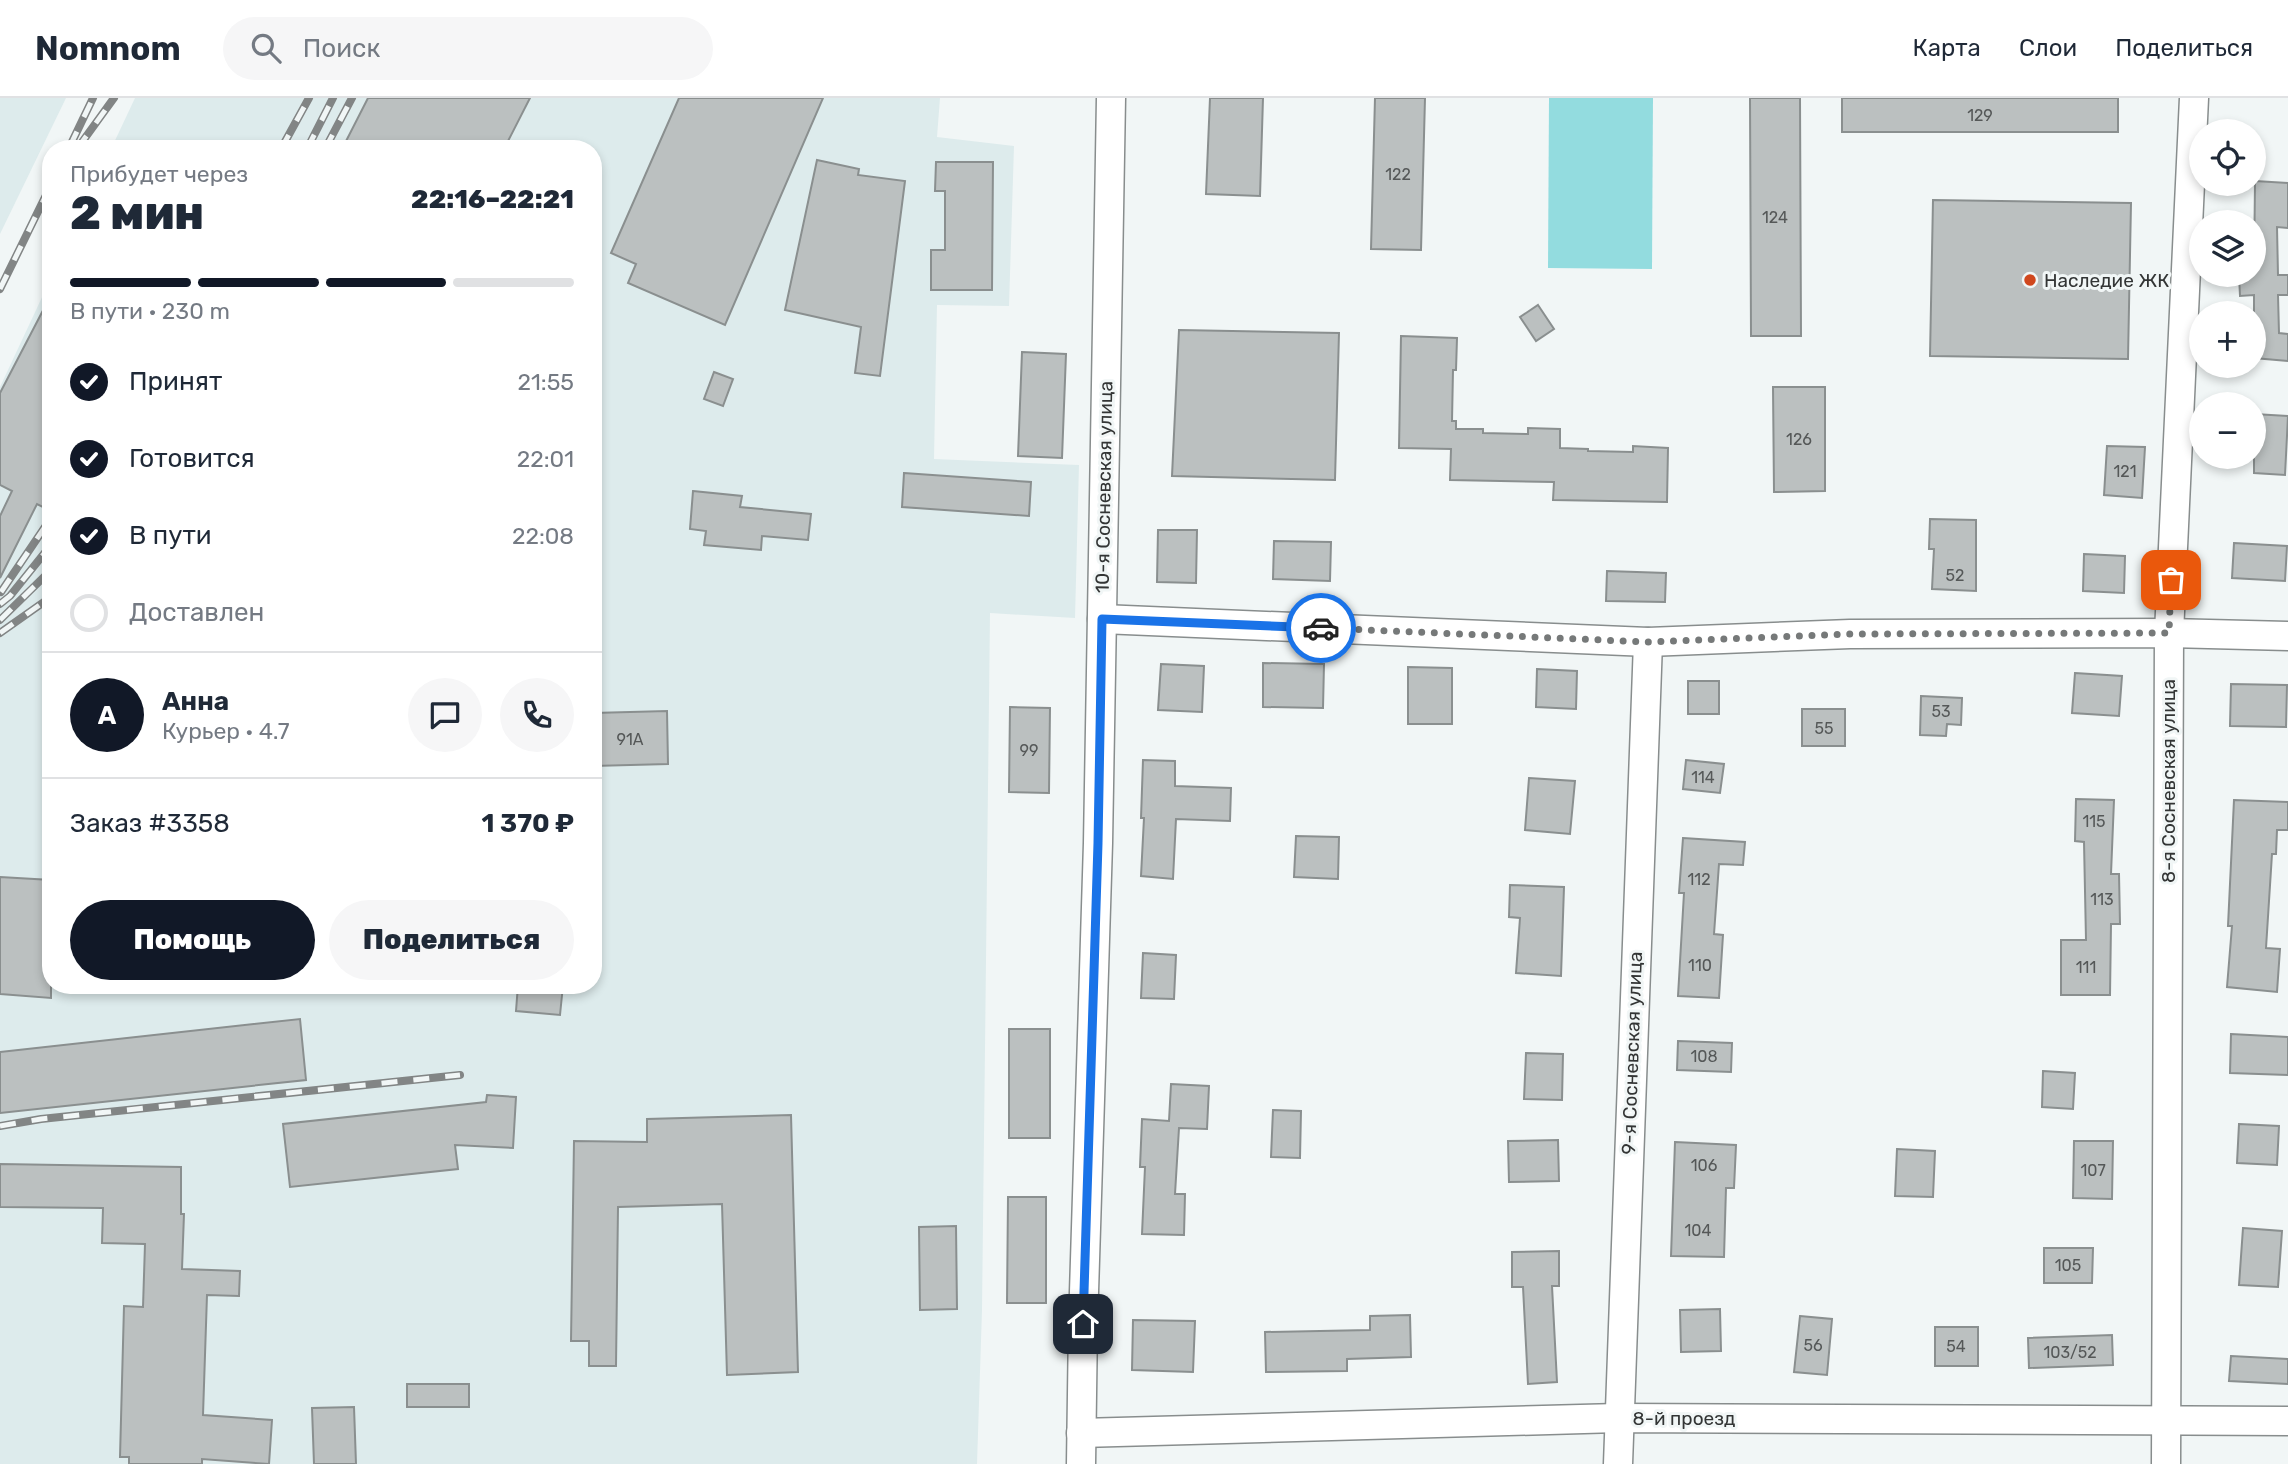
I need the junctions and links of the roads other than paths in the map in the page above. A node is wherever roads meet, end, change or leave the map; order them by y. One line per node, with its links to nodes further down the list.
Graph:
1 (1111, 98): 3 (street, 10-я Сосневская улица)
2 (2194, 98): 4 (street, 8-я Сосневская улица)
3 (1102, 619): 6 (street); 10 (street, 10-я Сосневская улица)
4 (2169, 633): 5 (street); 6 (street); 8 (street, 8-я Сосневская улица)
5 (2288, 636)
6 (1648, 642): 7 (street, 9-я Сосневская улица)
7 (1618, 1418): 8 (street, 8-й проезд); 10 (street, 8-й проезд); 12 (street, 9-я Сосневская улица)
8 (2166, 1421): 9 (street, 8-й проезд); 13 (street, 8-я Сосневская улица)
9 (2288, 1421)
10 (1081, 1433): 11 (street, 10-я Сосневская улица)
11 (1081, 1464)
12 (1618, 1464)
13 (2166, 1464)

